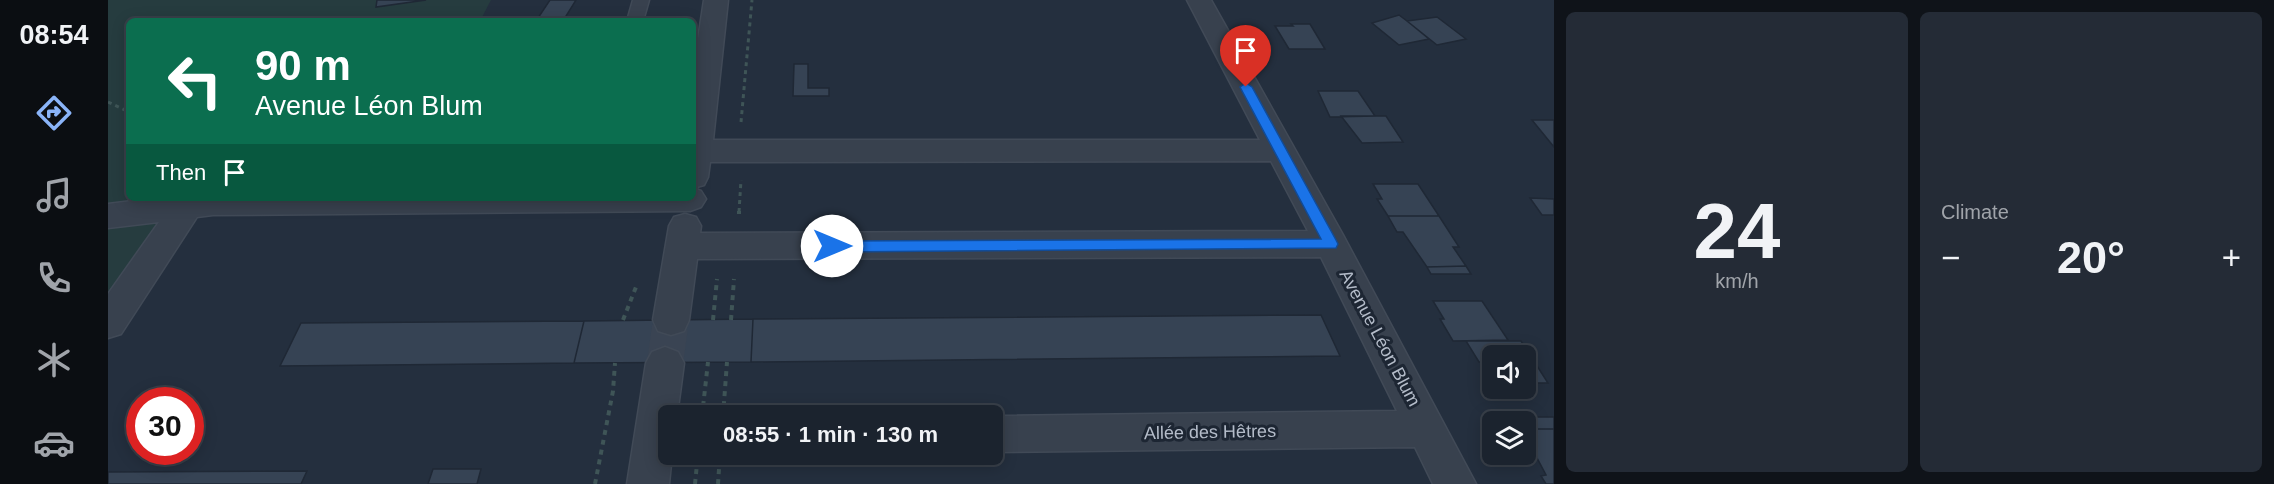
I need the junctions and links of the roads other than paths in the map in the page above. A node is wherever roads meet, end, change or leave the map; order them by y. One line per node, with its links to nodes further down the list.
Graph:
1 (641, 0): 4 (lane)
2 (716, 0): 6 (street)
3 (1206, 1): 5 (street, Avenue Léon Blum)
4 (637, 18)
5 (1280, 150): 7 (street); 12 (street, Avenue Léon Blum)
6 (696, 151)
7 (696, 181)
8 (363, 201): 10 (street)
9 (689, 201): 13 (street)
10 (187, 206): 11 (street); 15 (street)
11 (108, 216)
12 (1331, 244): 13 (street); 18 (street, Avenue Léon Blum)
13 (682, 246): 14 (street)
14 (671, 320)
15 (108, 323)
16 (665, 363): 17 (street)
17 (663, 405)
18 (1427, 429): 19 (street, Allée des Hêtres); 22 (street, Avenue Léon Blum)
19 (1003, 434)
20 (658, 452): 21 (street)
21 (648, 484)
22 (1455, 484)

